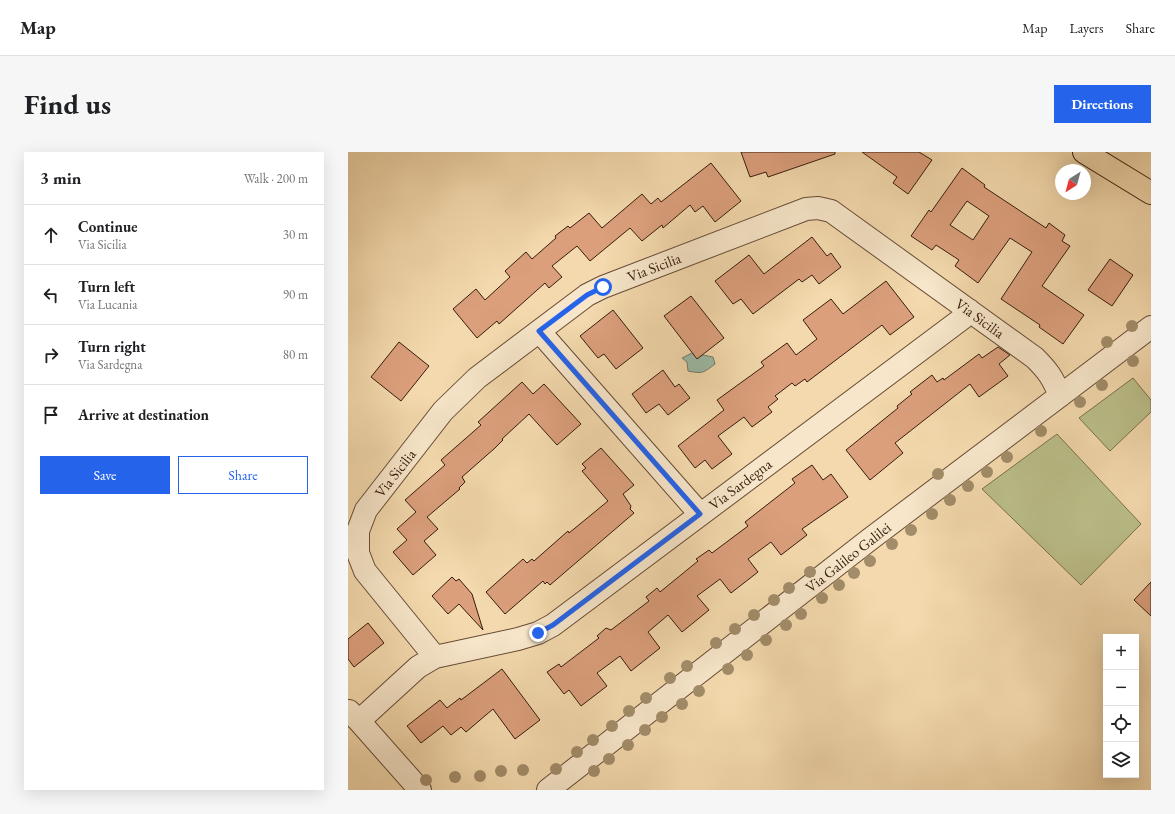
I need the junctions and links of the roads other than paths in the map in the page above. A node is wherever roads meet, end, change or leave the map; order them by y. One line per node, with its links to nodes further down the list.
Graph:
1 (1084, 152): 2 (main road)
2 (1151, 193)
3 (969, 310): 5 (street, Via Sicilia); 6 (street, Via Sicilia); 7 (street, Via Sardegna)
4 (1151, 326): 6 (street, Via Galileo Galilei)
5 (539, 331): 7 (street); 8 (street, Via Sicilia)
6 (1060, 396): 11 (street, Via Galileo Galilei)
7 (700, 514): 8 (street, Via Sardegna)
8 (435, 657): 9 (street, Via Sardegna)
9 (353, 716): 10 (street)
10 (420, 790)
11 (548, 790)

